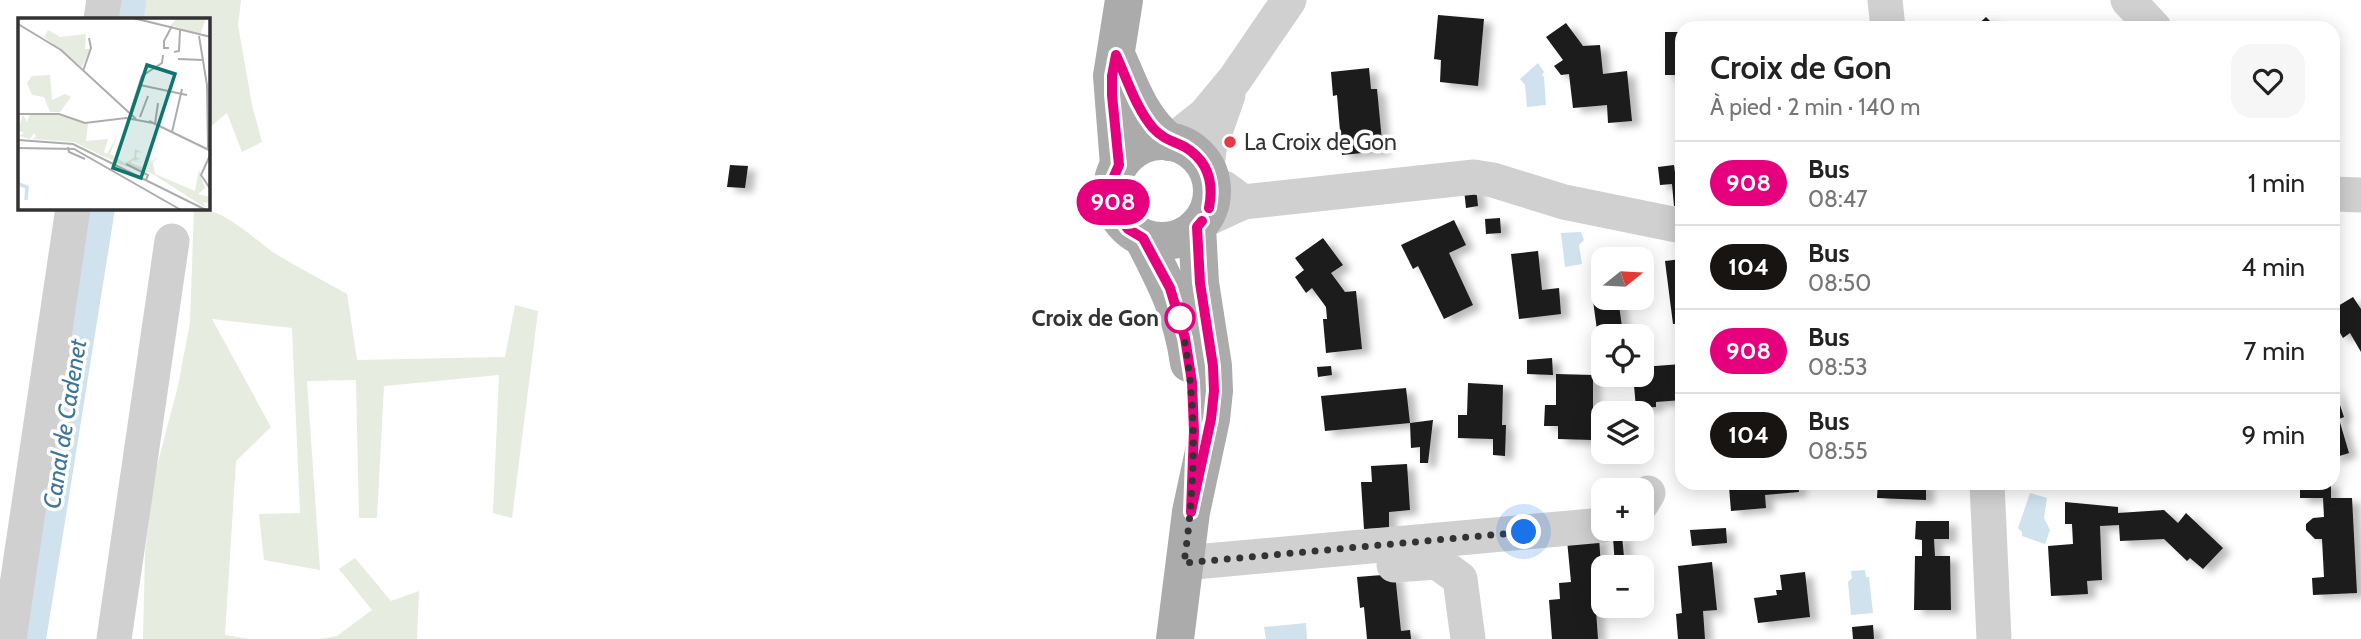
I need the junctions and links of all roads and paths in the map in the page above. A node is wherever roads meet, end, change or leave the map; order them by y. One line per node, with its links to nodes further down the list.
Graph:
1 (104, 0): 6 (street)
2 (1124, 0): 9 (main road)
3 (1289, 0): 10 (street)
4 (1885, 0): 7 (street)
5 (2128, 0): 8 (street)
6 (101, 18)
7 (1887, 21)
8 (2148, 21)
9 (1116, 55): 11 (main road); 12 (main road)
10 (1235, 79): 11 (street); 13 (street)
11 (1170, 142): 12 (main road); 13 (main road)
12 (1119, 165): 20 (main road)
13 (1208, 174): 16 (street); 18 (main road)
14 (2340, 194): 15 (street)
15 (2361, 195)
16 (1244, 202): 18 (street); 19 (street)
17 (73, 210): 26 (street)
18 (1200, 224): 20 (main road); 23 (main road)
19 (1675, 225)
20 (1143, 238): 23 (main road)
21 (172, 241): 27 (street)
22 (1987, 490): 30 (street)
23 (1191, 512): 25 (main road)
24 (1591, 526): 25 (street)
25 (1183, 573): 28 (main road); 29 (street)
26 (9, 639)
27 (114, 639)
28 (1175, 639)
29 (1468, 639)
30 (1994, 639)

